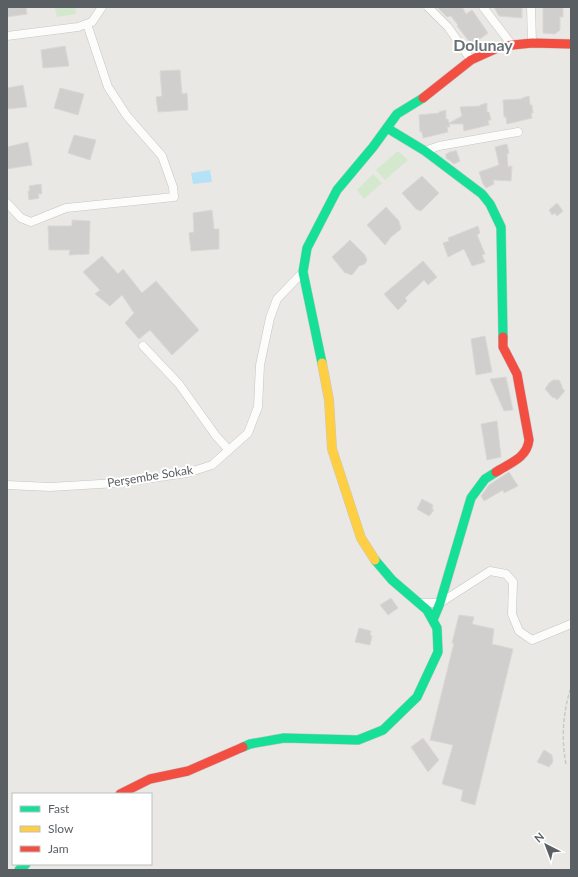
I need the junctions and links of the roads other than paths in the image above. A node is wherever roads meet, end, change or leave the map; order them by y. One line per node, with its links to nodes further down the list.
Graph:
1 (102, 7): 5 (street)
2 (428, 7): 10 (street)
3 (483, 7): 9 (street)
4 (531, 7): 7 (street)
5 (87, 24): 6 (street); 14 (street)
6 (7, 36)
7 (532, 44): 8 (street); 9 (street)
8 (571, 44)
9 (512, 45): 10 (street)
10 (472, 60): 11 (street)
11 (387, 128): 13 (street); 15 (street)
12 (518, 132): 13 (street)
13 (424, 151): 20 (street)
14 (7, 203)
15 (303, 272): 17 (street, Perşembe Sokak); 19 (street)
16 (143, 346): 17 (street)
17 (229, 450): 18 (street, Perşembe Sokak)
18 (7, 485)
19 (419, 603): 20 (street); 21 (street)
20 (440, 603): 21 (street); 22 (street)
21 (433, 620): 23 (street)
22 (571, 624)
23 (122, 793)

